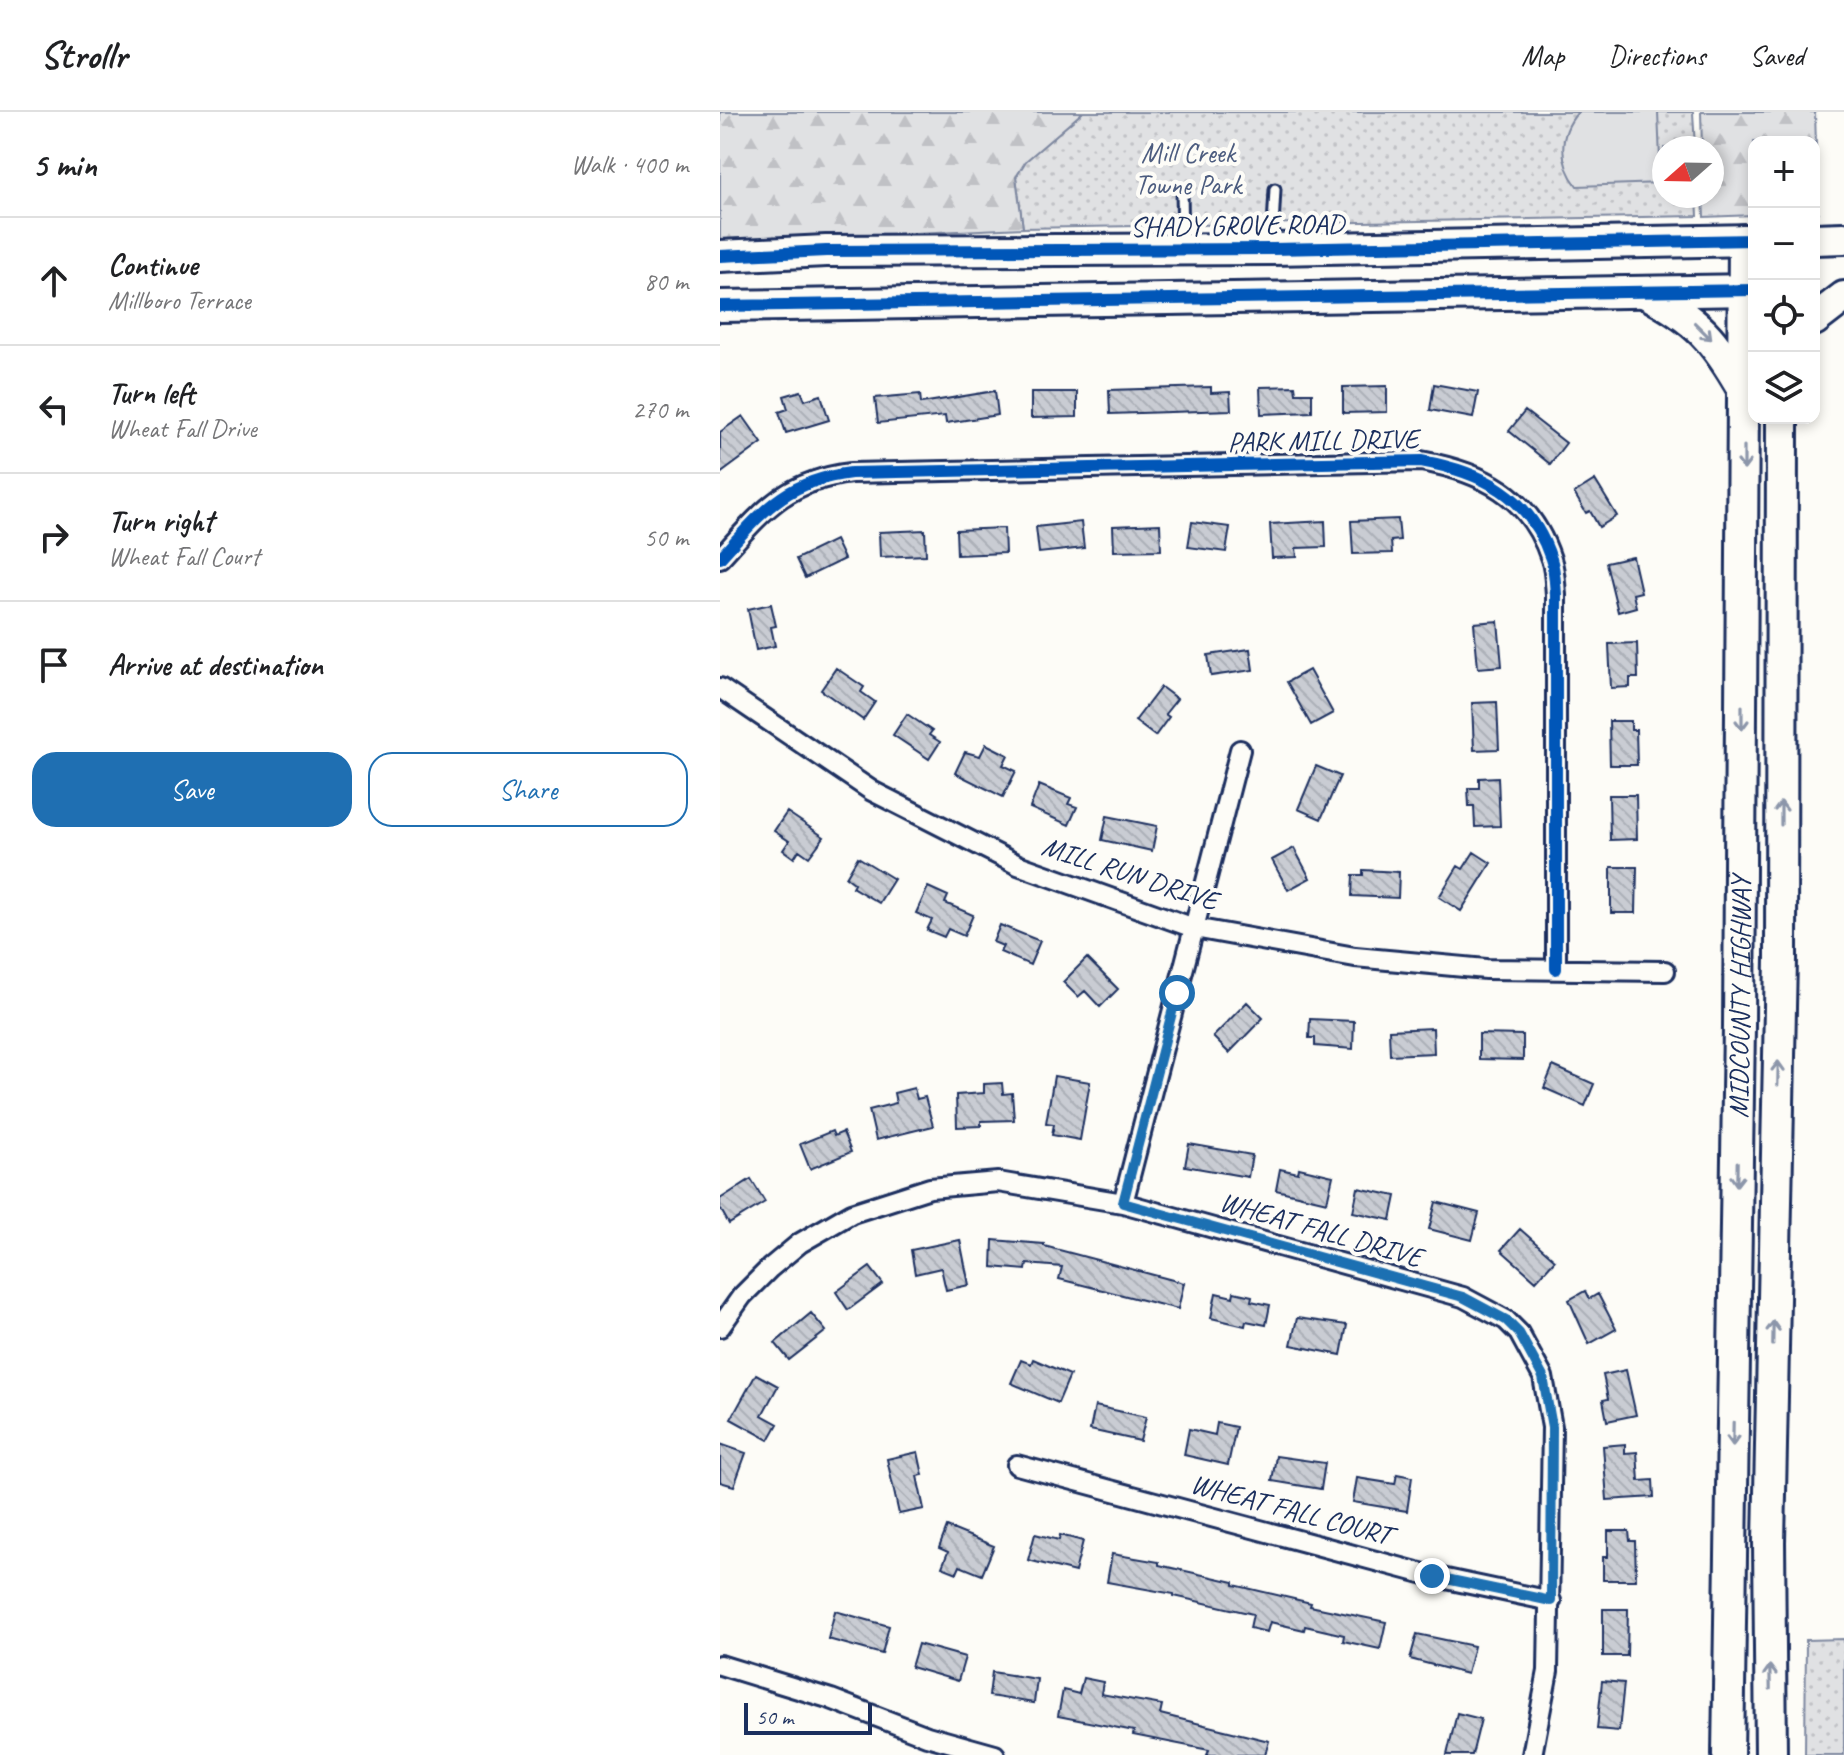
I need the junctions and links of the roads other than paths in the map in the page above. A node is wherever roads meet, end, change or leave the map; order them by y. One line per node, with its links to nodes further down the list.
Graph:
1 (1275, 189): 6 (lane)
2 (1182, 191): 7 (lane)
3 (1844, 238): 4 (main road)
4 (1820, 239)
5 (1748, 240): 6 (main road, SHADY GROVE ROAD)
6 (1272, 249): 7 (main road, SHADY GROVE ROAD)
7 (1183, 250): 8 (main road, SHADY GROVE ROAD)
8 (720, 256)
9 (1844, 286): 10 (main road)
10 (1820, 287)
11 (1748, 290): 12 (main road)
12 (1642, 292): 14 (main road); 17 (main road, one-way to 17)
13 (1844, 297): 15 (main road)
14 (720, 306)
15 (1820, 315)
16 (1748, 324): 17 (main road, MIDCOUNTY HIGHWAY)
17 (1744, 391): 32 (main road, MIDCOUNTY HIGHWAY, one-way to 32)
18 (1782, 424): 33 (main road, MIDCOUNTY HIGHWAY, one-way to 18)
19 (720, 558): 23 (street, PARK MILL DRIVE)
20 (720, 688): 22 (street, MILL RUN DRIVE)
21 (1240, 750): 22 (street)
22 (1194, 928): 23 (street, MILL RUN DRIVE); 25 (street)
23 (1556, 969): 24 (street, MILL RUN DRIVE)
24 (1665, 971)
25 (1123, 1203): 26 (street, WHEAT FALL DRIVE); 28 (street, WHEAT FALL DRIVE)
26 (720, 1327)
27 (1017, 1465): 28 (street, WHEAT FALL COURT)
28 (1551, 1601): 31 (street, WHEAT FALL DRIVE)
29 (720, 1665): 30 (street)
30 (995, 1755)
31 (1532, 1755)
32 (1728, 1755)
33 (1771, 1755)

